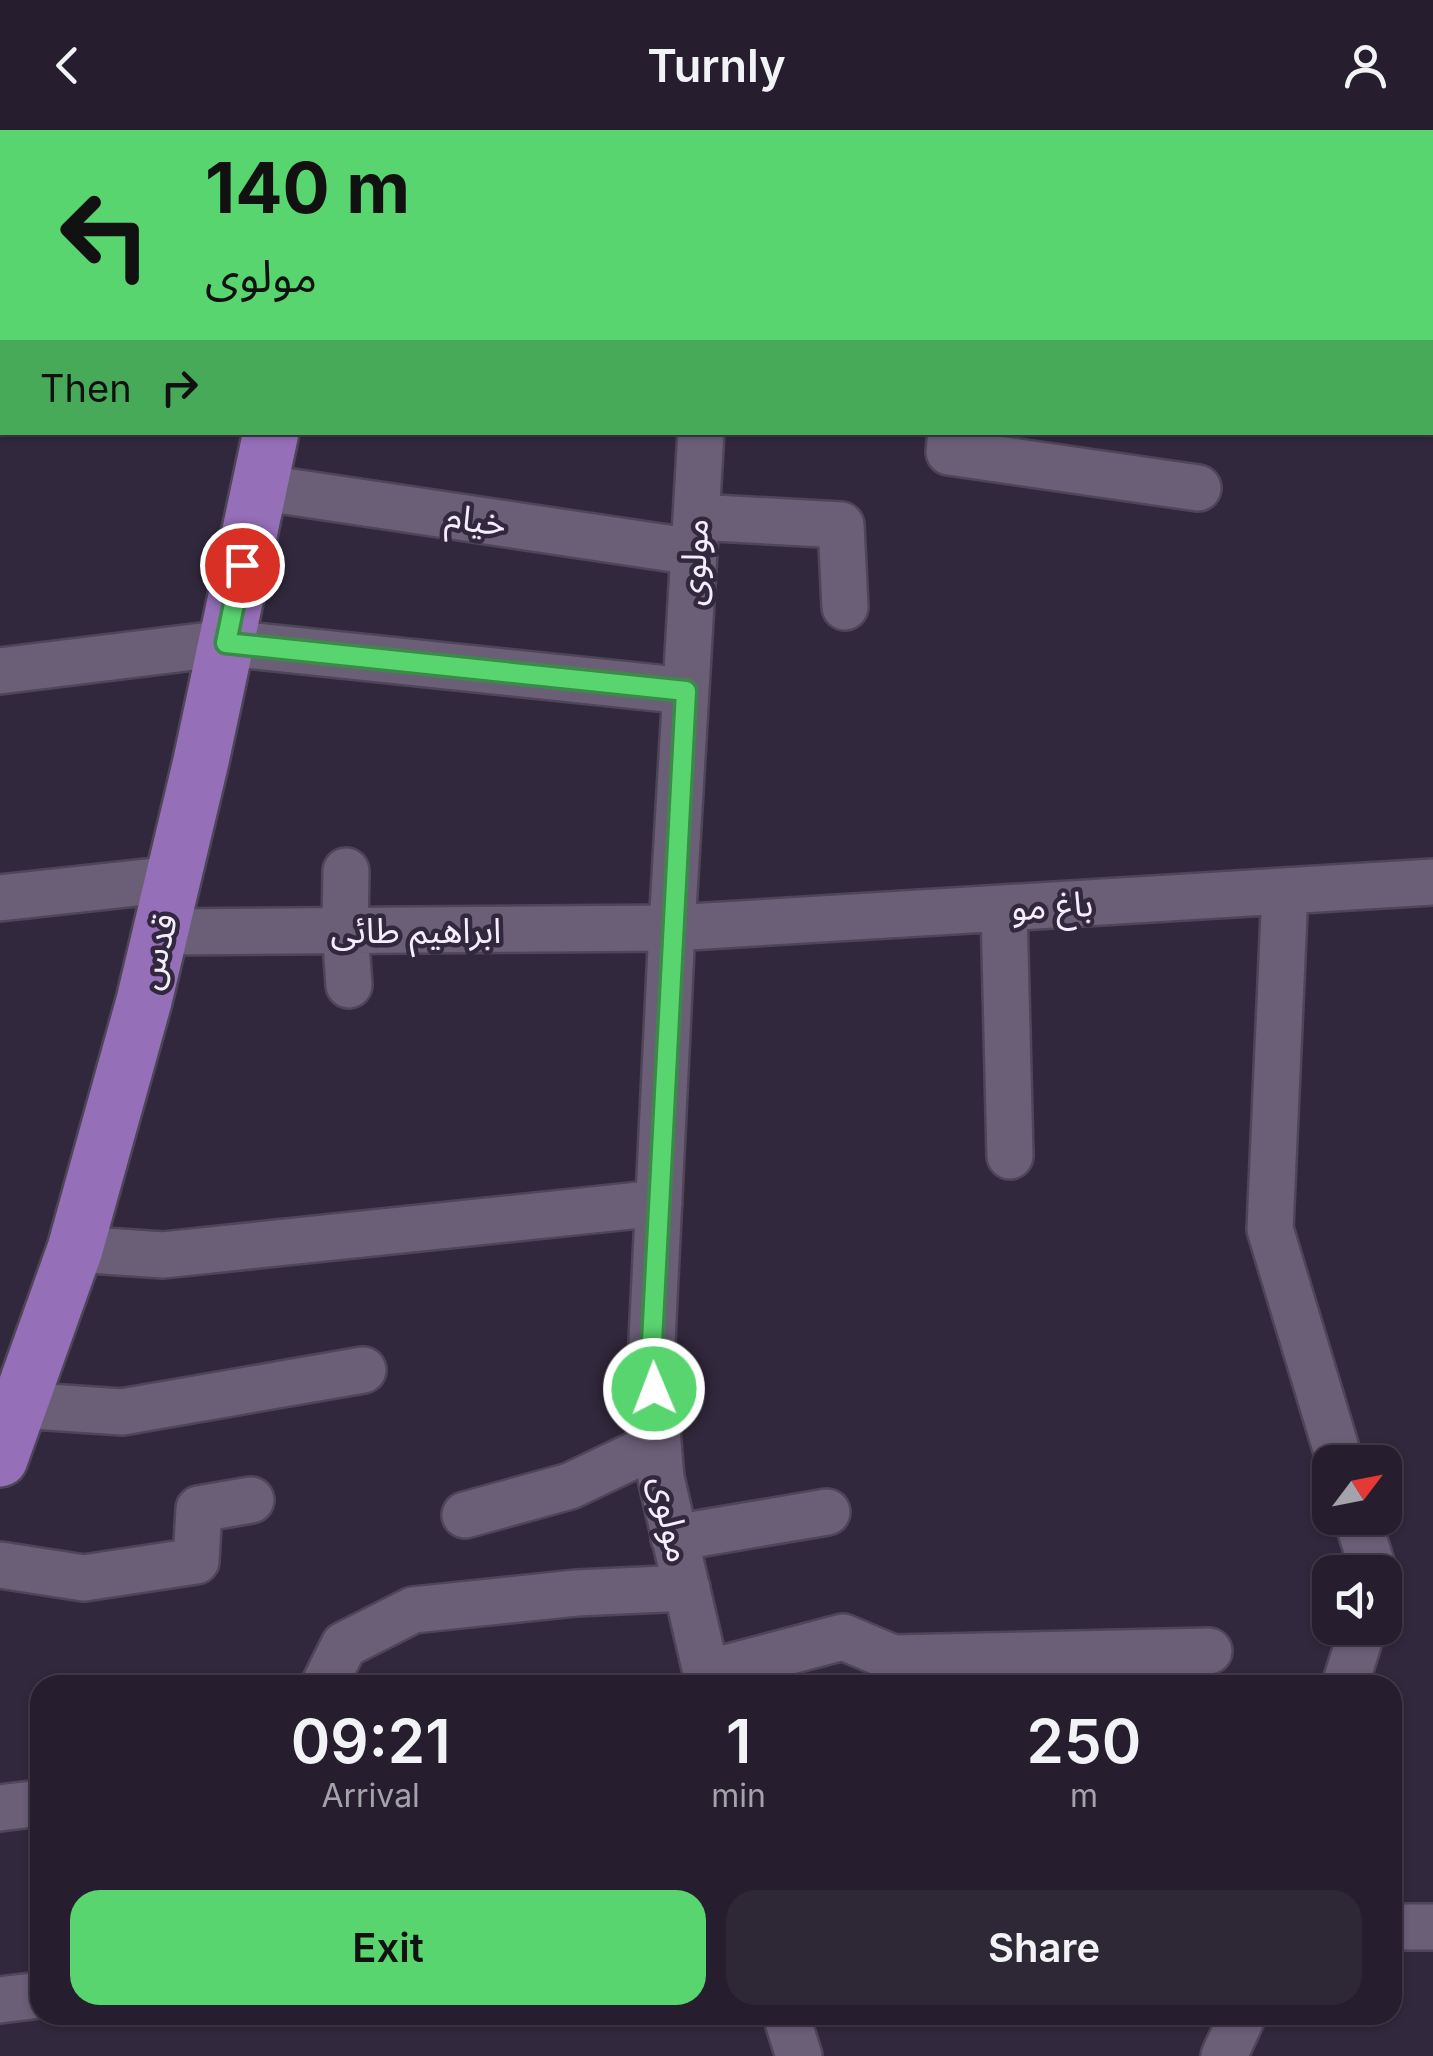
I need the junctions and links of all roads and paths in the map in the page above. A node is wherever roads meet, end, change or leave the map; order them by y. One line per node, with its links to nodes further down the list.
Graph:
1 (270, 435): 4 (main road, قدس)
2 (702, 435): 6 (street, مولوی)
3 (950, 435): 5 (street)
4 (258, 487): 6 (street, خیام); 8 (main road, قدس)
5 (1198, 488)
6 (695, 534): 7 (street, خیام); 10 (street, مولوی)
7 (845, 607)
8 (226, 643): 9 (street); 10 (street); 12 (main road, قدس)
9 (0, 671)
10 (686, 691): 17 (street, مولوی)
11 (346, 871): 18 (street)
12 (173, 879): 15 (street); 19 (main road, قدس)
13 (1433, 882): 14 (street, باغ مو)
14 (1285, 891): 16 (street, باغ مو); 27 (street)
15 (0, 898)
16 (1004, 908): 17 (street, باغ مو); 21 (street)
17 (672, 928): 18 (street, ابراهیم طائی); 22 (street, مولوی)
18 (345, 930): 19 (street, ابراهیم طائی); 20 (street)
19 (160, 932): 23 (main road, قدس)
20 (349, 985)
21 (1010, 1156)
22 (659, 1203): 23 (street); 26 (street, مولوی)
23 (74, 1249): 25 (main road, قدس)
24 (363, 1370): 25 (street)
25 (20, 1405): 28 (main road, قدس)
26 (658, 1444): 31 (street); 32 (street, مولوی)
27 (1335, 1445)
28 (0, 1459)
29 (251, 1500): 33 (street)
30 (828, 1512): 32 (street)
31 (464, 1514)
32 (674, 1538): 34 (street, مولوی)
33 (0, 1565)
34 (686, 1588): 37 (street); 38 (street, مولوی)
35 (1357, 1645): 40 (street)
36 (1208, 1651): 39 (street)
37 (329, 1675)
38 (707, 1675)
39 (721, 1675)
40 (1349, 1675)
41 (30, 1805): 42 (street)
42 (0, 1808)
43 (1402, 1927): 44 (street)
44 (1433, 1927)
45 (30, 1996): 46 (street)
46 (0, 2000)
47 (789, 2025): 49 (street)
48 (1238, 2025): 50 (street)
49 (800, 2056)
50 (1224, 2056)

